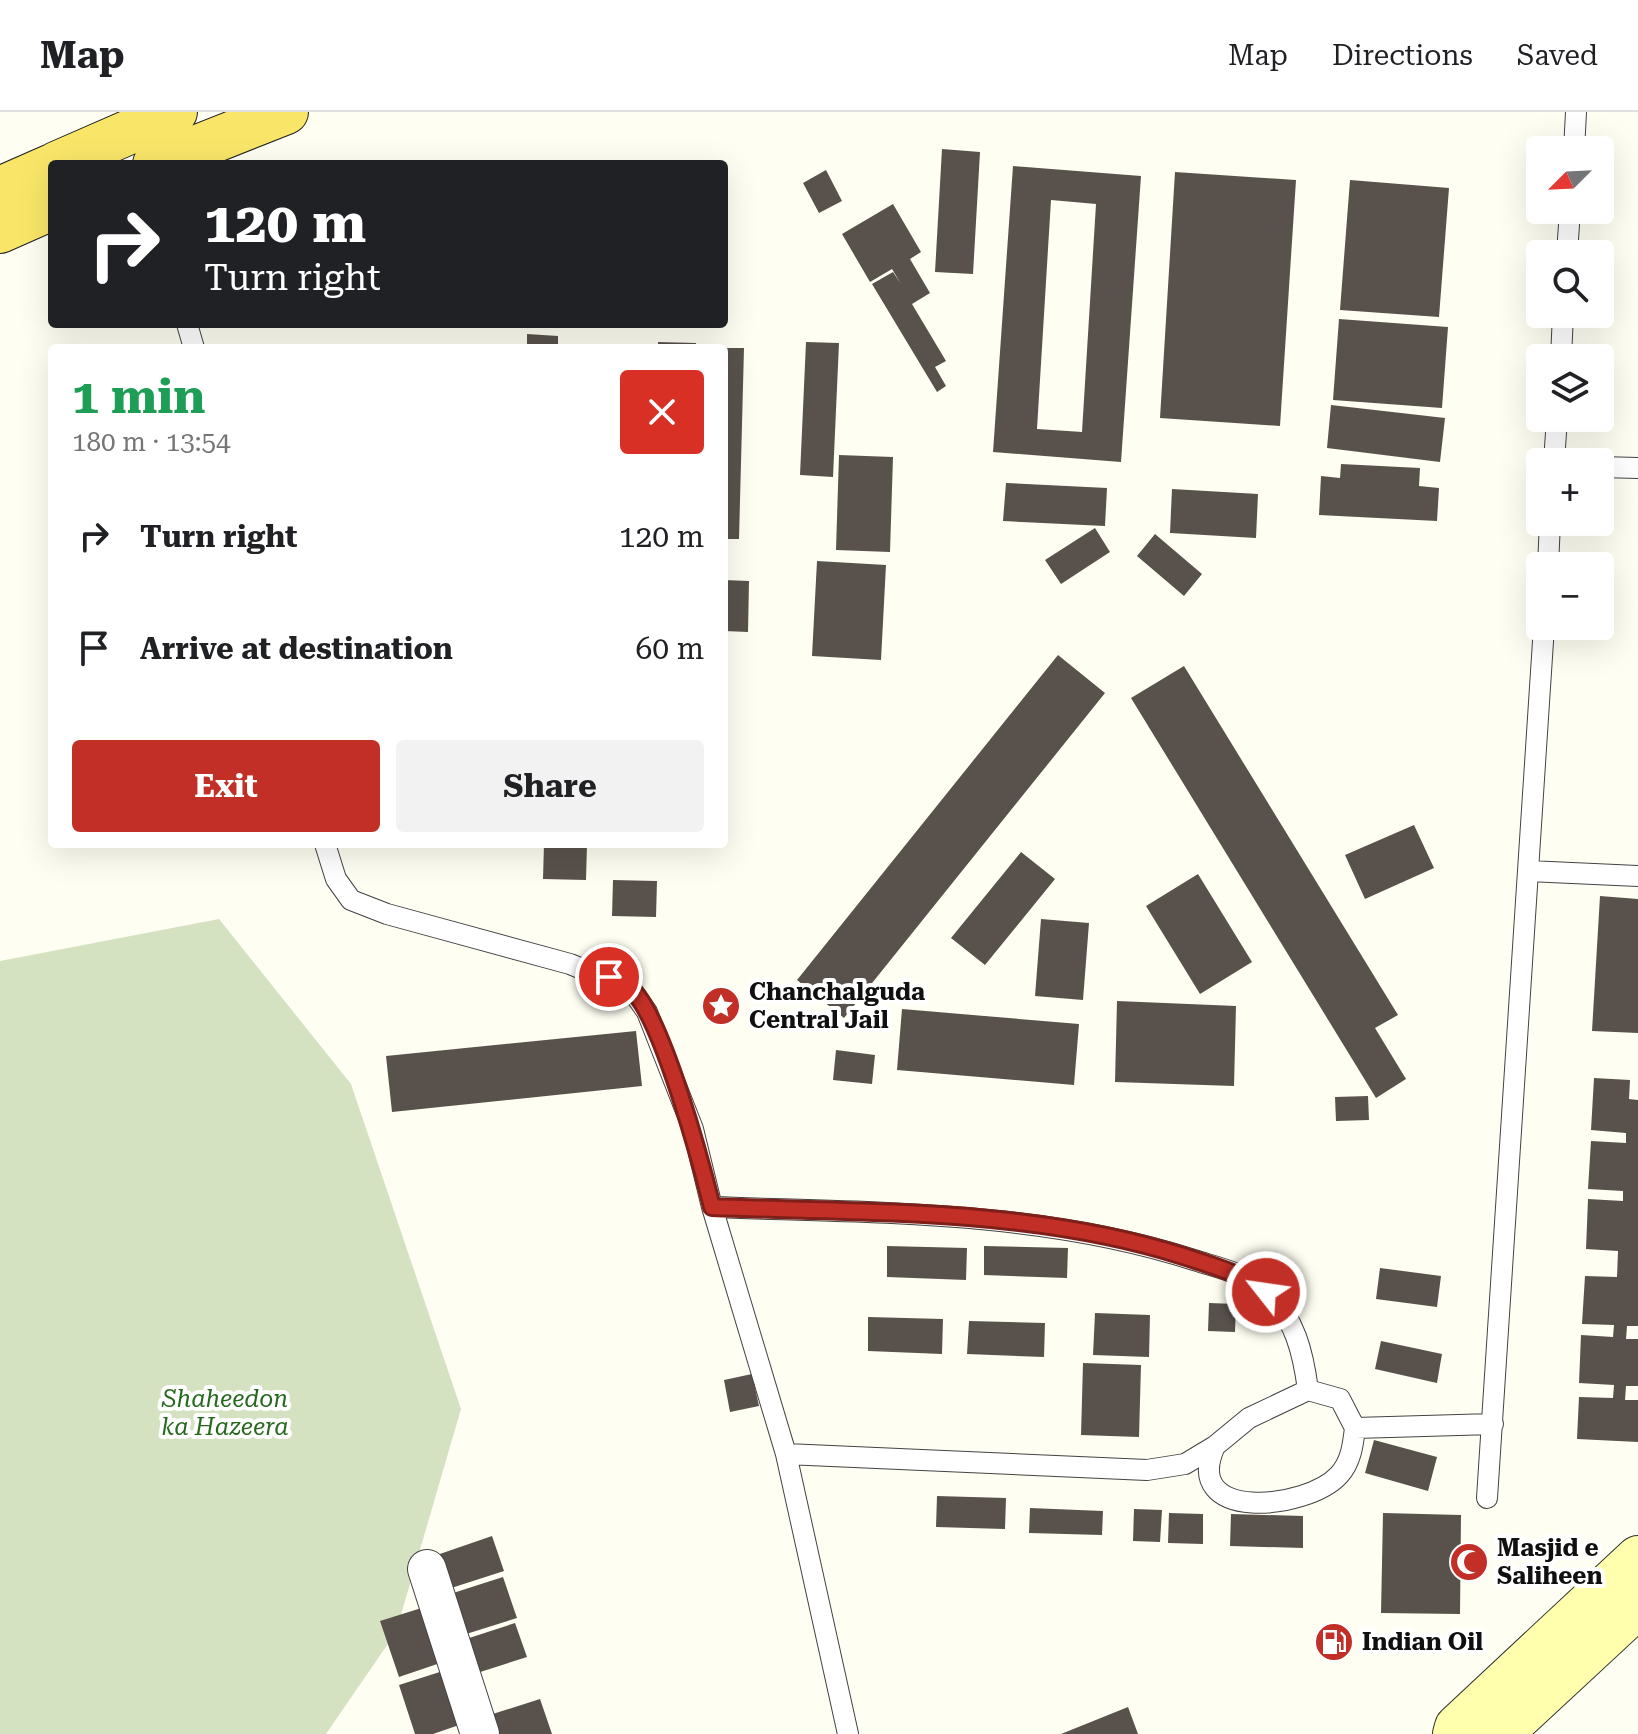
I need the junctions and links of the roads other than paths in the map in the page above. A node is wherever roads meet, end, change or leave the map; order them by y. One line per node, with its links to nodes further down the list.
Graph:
1 (175, 112): 5 (main road)
2 (286, 112): 6 (main road)
3 (1576, 112): 4 (lane)
4 (1575, 136)
5 (65, 160)
6 (165, 160)
7 (48, 168): 8 (main road)
8 (0, 189)
9 (48, 210): 10 (main road)
10 (0, 231)
11 (1614, 467): 12 (lane)
12 (1638, 468)
13 (1543, 640): 15 (lane)
14 (326, 848): 17 (lane)
15 (1528, 871): 16 (lane); 19 (lane)
16 (1638, 876)
17 (712, 1207): 18 (lane); 22 (lane)
18 (1308, 1390): 20 (lane); 21 (lane)
19 (1493, 1424): 20 (lane); 23 (lane)
20 (1355, 1428): 21 (lane)
21 (1215, 1446): 22 (lane)
22 (786, 1454): 28 (lane)
23 (1487, 1498)
24 (1638, 1558): 29 (main road)
25 (427, 1569): 27 (street)
26 (1638, 1606): 30 (main road)
27 (480, 1734)
28 (848, 1734)
29 (1455, 1734)
30 (1500, 1734)

